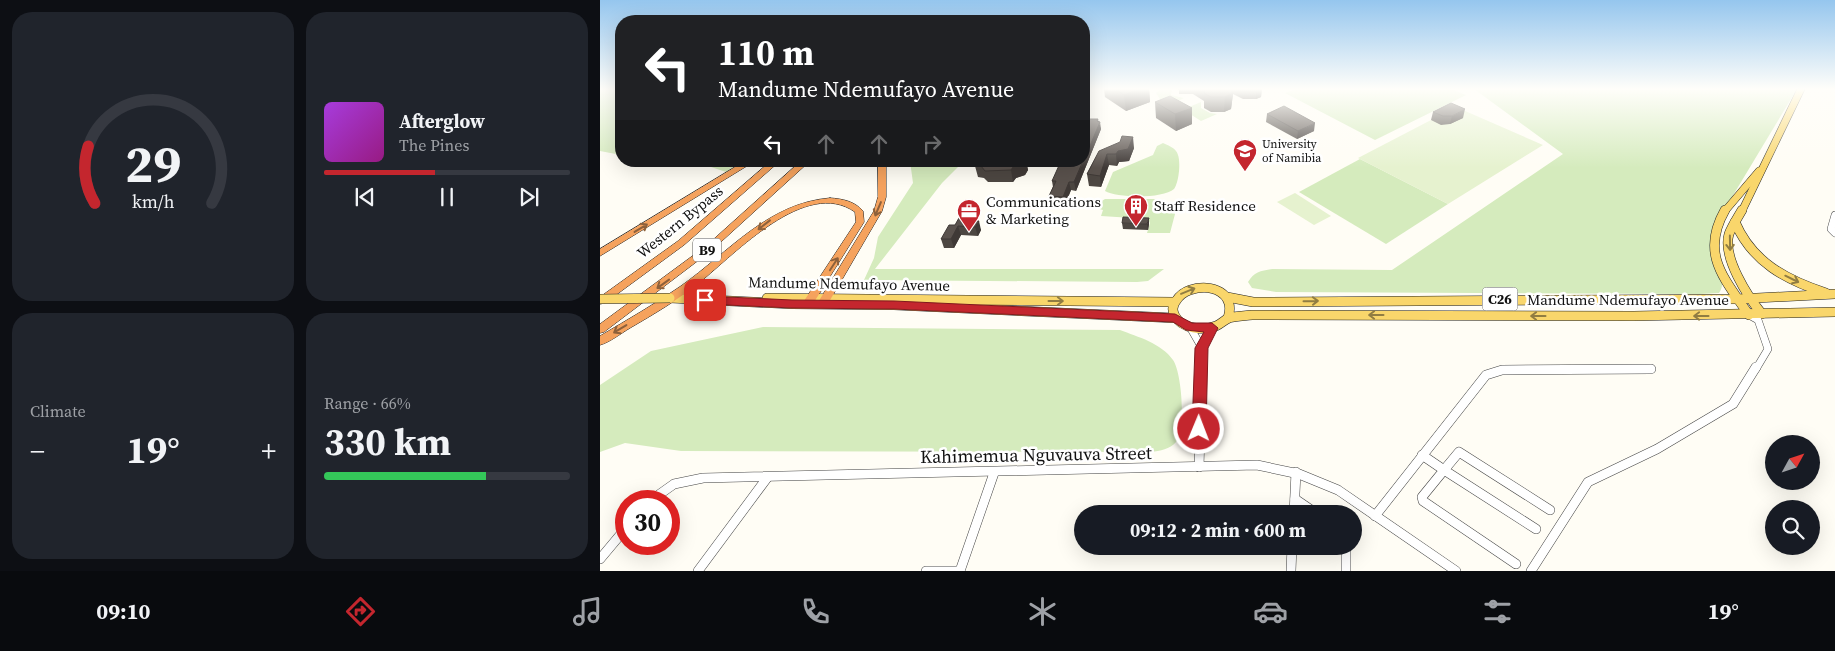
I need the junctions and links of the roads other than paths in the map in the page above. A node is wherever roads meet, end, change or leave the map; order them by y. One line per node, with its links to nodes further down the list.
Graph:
1 (1789, 116): 6 (main road)
2 (741, 167): 10 (highway, one-way to 2)
3 (769, 167): 16 (highway, Western Bypass / B9)
4 (799, 167): 25 (highway, B9, one-way to 25)
5 (882, 167): 18 (highway, one-way to 18)
6 (1763, 167): 8 (main road); 15 (main road)
7 (1835, 215): 9 (street)
8 (1735, 222): 11 (main road, one-way to 11); 14 (main road, one-way to 14)
9 (1835, 233)
10 (600, 253)
11 (1833, 294): 14 (main road, Mandume Ndemufayo Avenue / C26)
12 (1227, 297): 15 (main road, Mandume Ndemufayo Avenue / C26, one-way to 15); 19 (main road, Mandume Ndemufayo Avenue / C26, one-way to 12); 22 (main road)
13 (670, 298): 16 (main road, Mandume Ndemufayo Avenue, bridge); 17 (main road, Mandume Ndemufayo Avenue); 17 (highway, one-way to 13); 26 (highway, one-way to 26)
14 (1749, 298): 15 (main road, Mandume Ndemufayo Avenue / C26); 21 (main road)
15 (1738, 299): 21 (main road)
16 (600, 300)
17 (810, 300): 18 (main road, Mandume Ndemufayo Avenue)
18 (824, 301): 19 (main road, Mandume Ndemufayo Avenue); 19 (main road, Mandume Ndemufayo Avenue, one-way to 19)
19 (1174, 310): 23 (main road)
20 (1835, 312): 21 (main road, Mandume Ndemufayo Avenue / C26)
21 (1756, 316): 22 (main road, Mandume Ndemufayo Avenue / C26, one-way to 22); 53 (street)
22 (1228, 318): 24 (main road, Mandume Ndemufayo Avenue / C26)
23 (1187, 326): 24 (main road); 27 (street)
24 (1212, 328): 27 (street)
25 (600, 330)
26 (600, 341)
27 (1202, 348): 30 (street)
28 (1651, 370): 29 (street)
29 (1422, 455): 31 (street); 40 (street)
30 (1199, 467): 32 (street, Kahimemua Nguvauva Street); 33 (street, Kahimemua Nguvauva Street)
31 (1444, 470): 39 (street); 41 (street); 46 (street)
32 (1296, 472): 36 (street); 40 (street, Kahimemua Nguvauva Street)
33 (994, 473): 34 (street, Kahimemua Nguvauva Street); 49 (street)
34 (767, 478): 35 (street, Kahimemua Nguvauva Street); 47 (street)
35 (664, 490)
36 (1295, 499): 37 (street); 38 (street)
37 (1295, 505)
38 (1304, 505)
39 (1550, 510)
40 (1375, 516): 52 (street, Kahimemua Nguvauva Street)
41 (1536, 529)
42 (615, 541): 45 (street)
43 (1292, 555): 50 (street)
44 (1346, 555): 51 (street)
45 (600, 558)
46 (1516, 564)
47 (698, 571)
48 (926, 571): 49 (street)
49 (960, 571)
50 (1291, 571)
51 (1346, 571)
52 (1456, 571)
53 (1532, 571)

